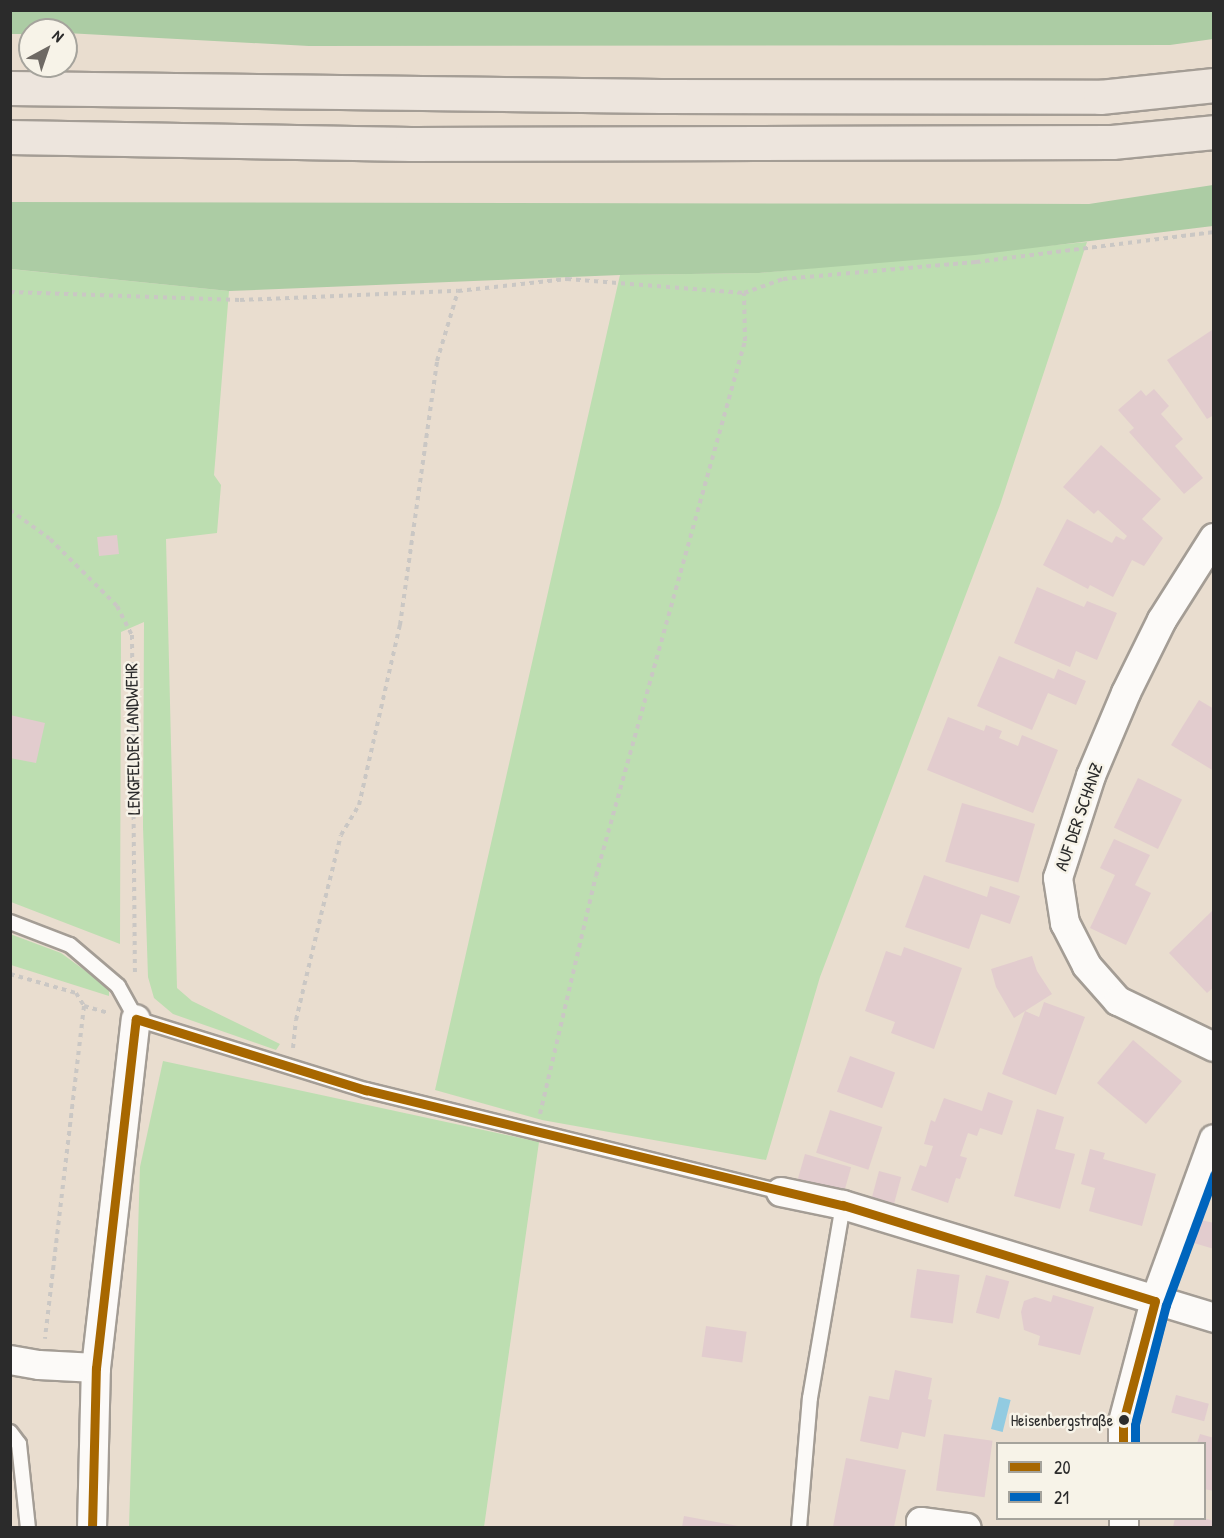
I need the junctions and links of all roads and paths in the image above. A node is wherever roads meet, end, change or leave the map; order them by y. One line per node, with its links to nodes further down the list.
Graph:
1 (1214, 85): 2 (highway)
2 (10, 88)
3 (1214, 132): 4 (highway)
4 (10, 137)
5 (1214, 231): 8 (path)
6 (458, 291): 7 (path); 8 (path); 15 (path)
7 (10, 292)
8 (744, 293): 16 (path)
9 (10, 510): 13 (path, LENGFELDER LANDWEHR)
10 (1214, 538): 14 (street, AUF DER SCHANZ)
11 (10, 922): 13 (lane)
12 (10, 974): 23 (path)
13 (136, 1019): 15 (lane); 24 (street)
14 (1214, 1047)
15 (291, 1066): 16 (lane)
16 (536, 1131): 18 (lane)
17 (1214, 1139): 20 (street)
18 (781, 1192): 19 (street)
19 (843, 1205): 20 (street); 30 (lane)
20 (1155, 1301): 21 (street); 26 (street)
21 (1214, 1318)
22 (10, 1360): 23 (street)
23 (39, 1365): 24 (street)
24 (96, 1368): 29 (street)
25 (10, 1432): 27 (lane)
26 (1123, 1442)
27 (15, 1446): 28 (lane)
28 (28, 1527)
29 (92, 1527)
30 (799, 1527)
31 (921, 1527): 32 (street)
32 (967, 1527)

